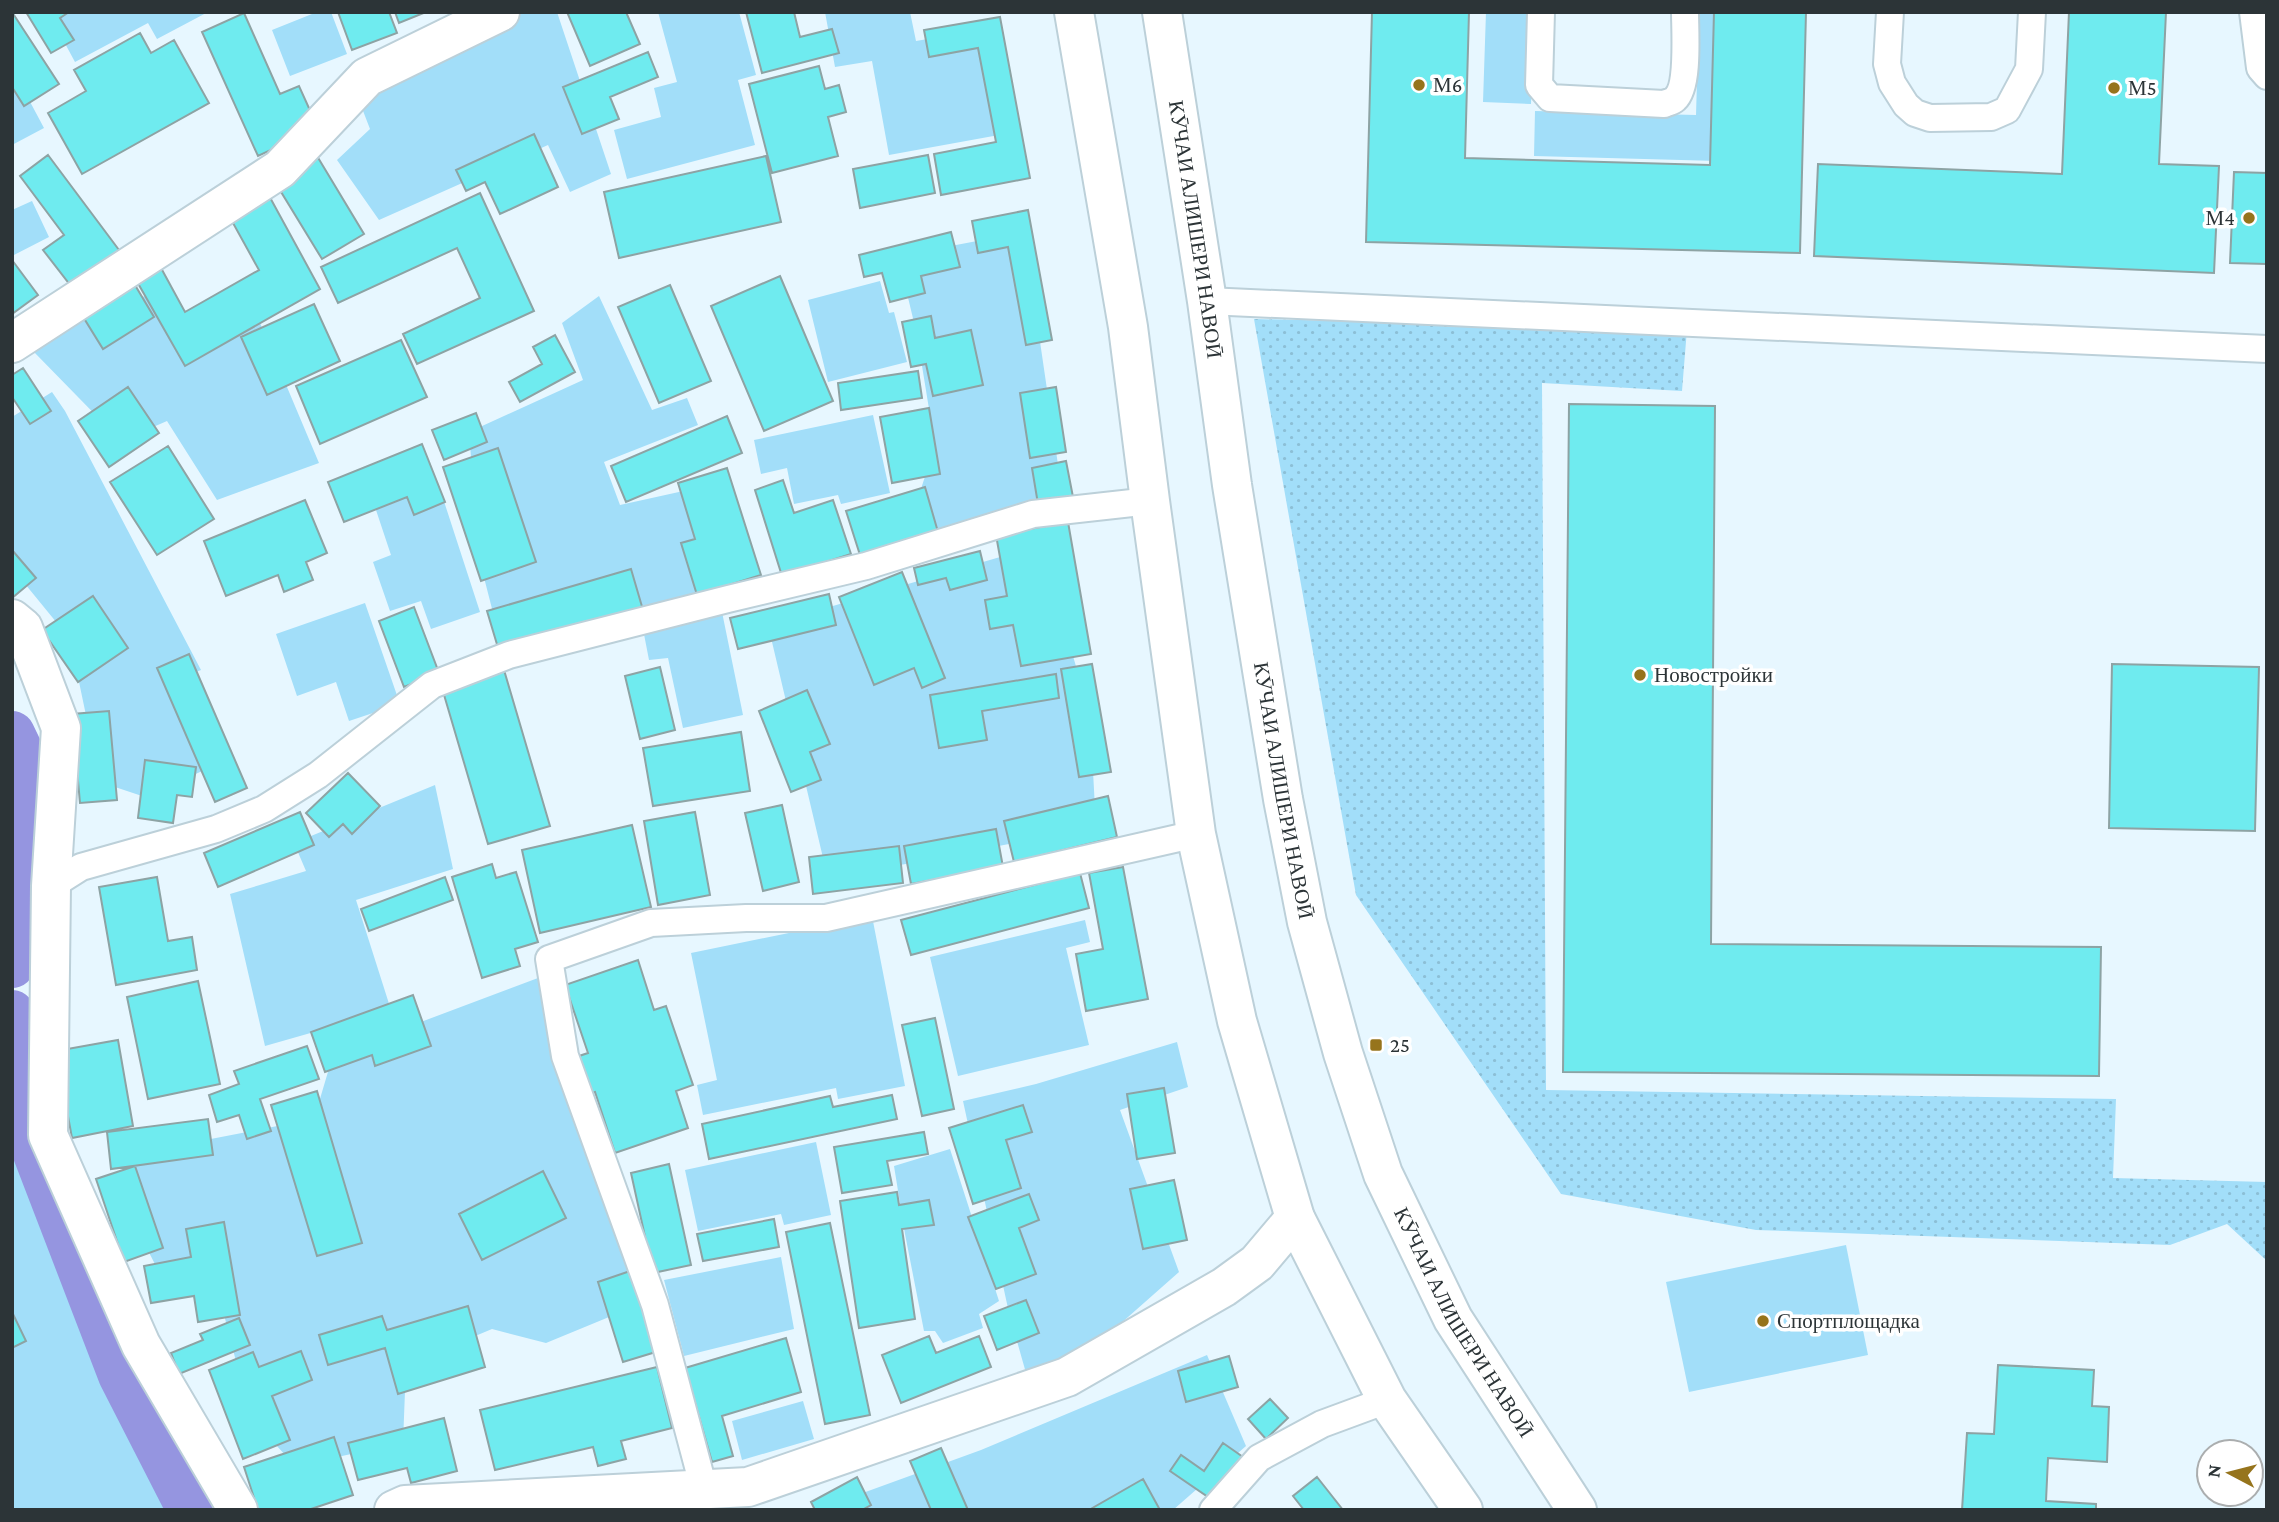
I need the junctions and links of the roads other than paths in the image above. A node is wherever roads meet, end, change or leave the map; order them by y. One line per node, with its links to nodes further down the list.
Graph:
1 (500, 12): 11 (street)
2 (1074, 12): 13 (street)
3 (1162, 12): 10 (street, КӮЧАИ АЛИШЕРИ НАВОӢ)
4 (1541, 12): 5 (lane)
5 (1685, 12)
6 (1890, 12): 7 (lane)
7 (2032, 12)
8 (2253, 12): 9 (lane)
9 (2267, 76)
10 (1207, 301): 12 (lane); 24 (street, КӮЧАИ АЛИШЕРИ НАВОӢ)
11 (12, 343)
12 (2267, 349)
13 (1150, 501): 15 (street); 16 (lane)
14 (12, 619): 16 (street)
15 (1196, 834): 17 (street); 19 (lane)
16 (51, 886): 20 (street)
17 (1295, 1218): 18 (street); 19 (street)
18 (1387, 1400): 22 (lane); 23 (street)
19 (704, 1489): 21 (street)
20 (237, 1510)
21 (394, 1510)
22 (1213, 1510)
23 (1463, 1510)
24 (1577, 1510)

